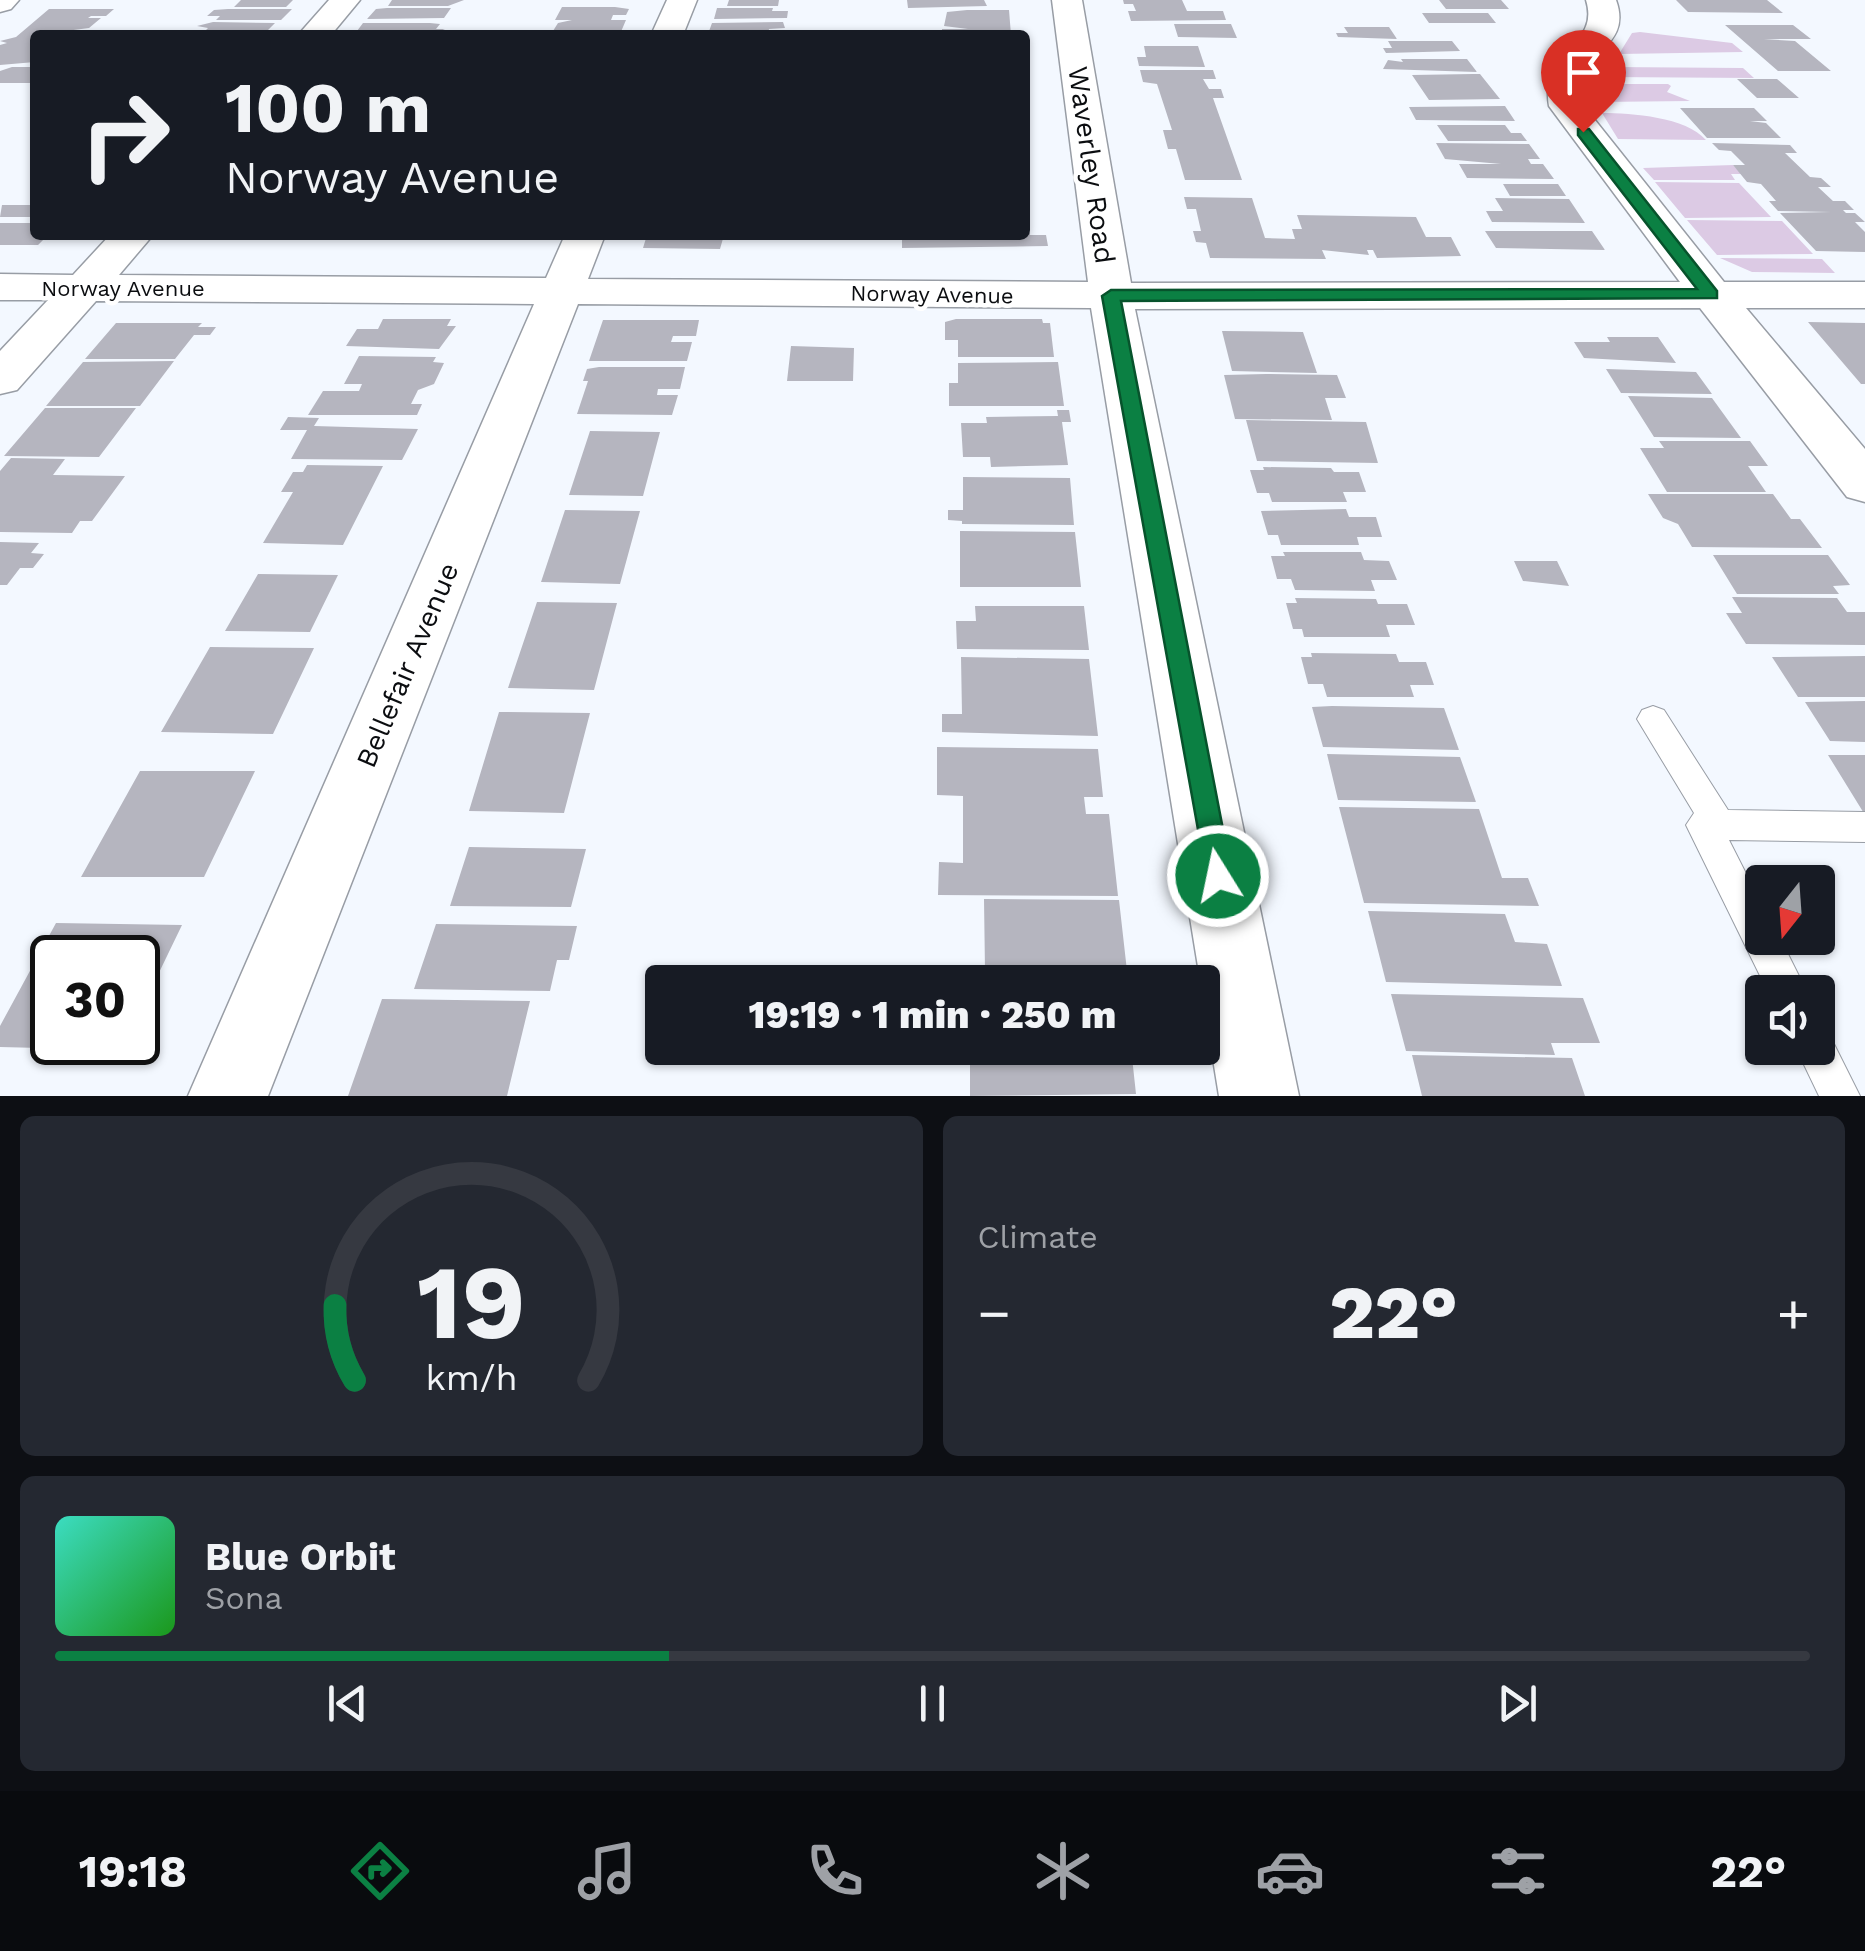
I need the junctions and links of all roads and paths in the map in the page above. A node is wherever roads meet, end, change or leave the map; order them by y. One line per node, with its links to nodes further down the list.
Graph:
1 (345, 0): 5 (street)
2 (682, 0): 6 (street)
3 (1067, 0): 14 (street, Waverley Road)
4 (1601, 0): 12 (street)
5 (318, 30)
6 (670, 30)
7 (128, 240): 10 (street)
8 (583, 240): 11 (street, Bellefair Avenue)
9 (0, 287): 10 (street, Norway Avenue)
10 (85, 288): 11 (street, Norway Avenue); 15 (street)
11 (562, 290): 14 (street, Norway Avenue); 22 (street, Bellefair Avenue)
12 (1711, 294): 13 (street, Norway Avenue); 14 (street, Norway Avenue); 16 (street)
13 (1865, 295)
14 (1111, 296): 23 (street, Waverley Road)
15 (0, 379)
16 (1865, 484)
17 (1654, 720): 18 (lane)
18 (1719, 825): 19 (lane); 20 (lane)
19 (1865, 826)
20 (1779, 975)
21 (1824, 1065): 24 (lane)
22 (228, 1096)
23 (1259, 1096)
24 (1840, 1096)

